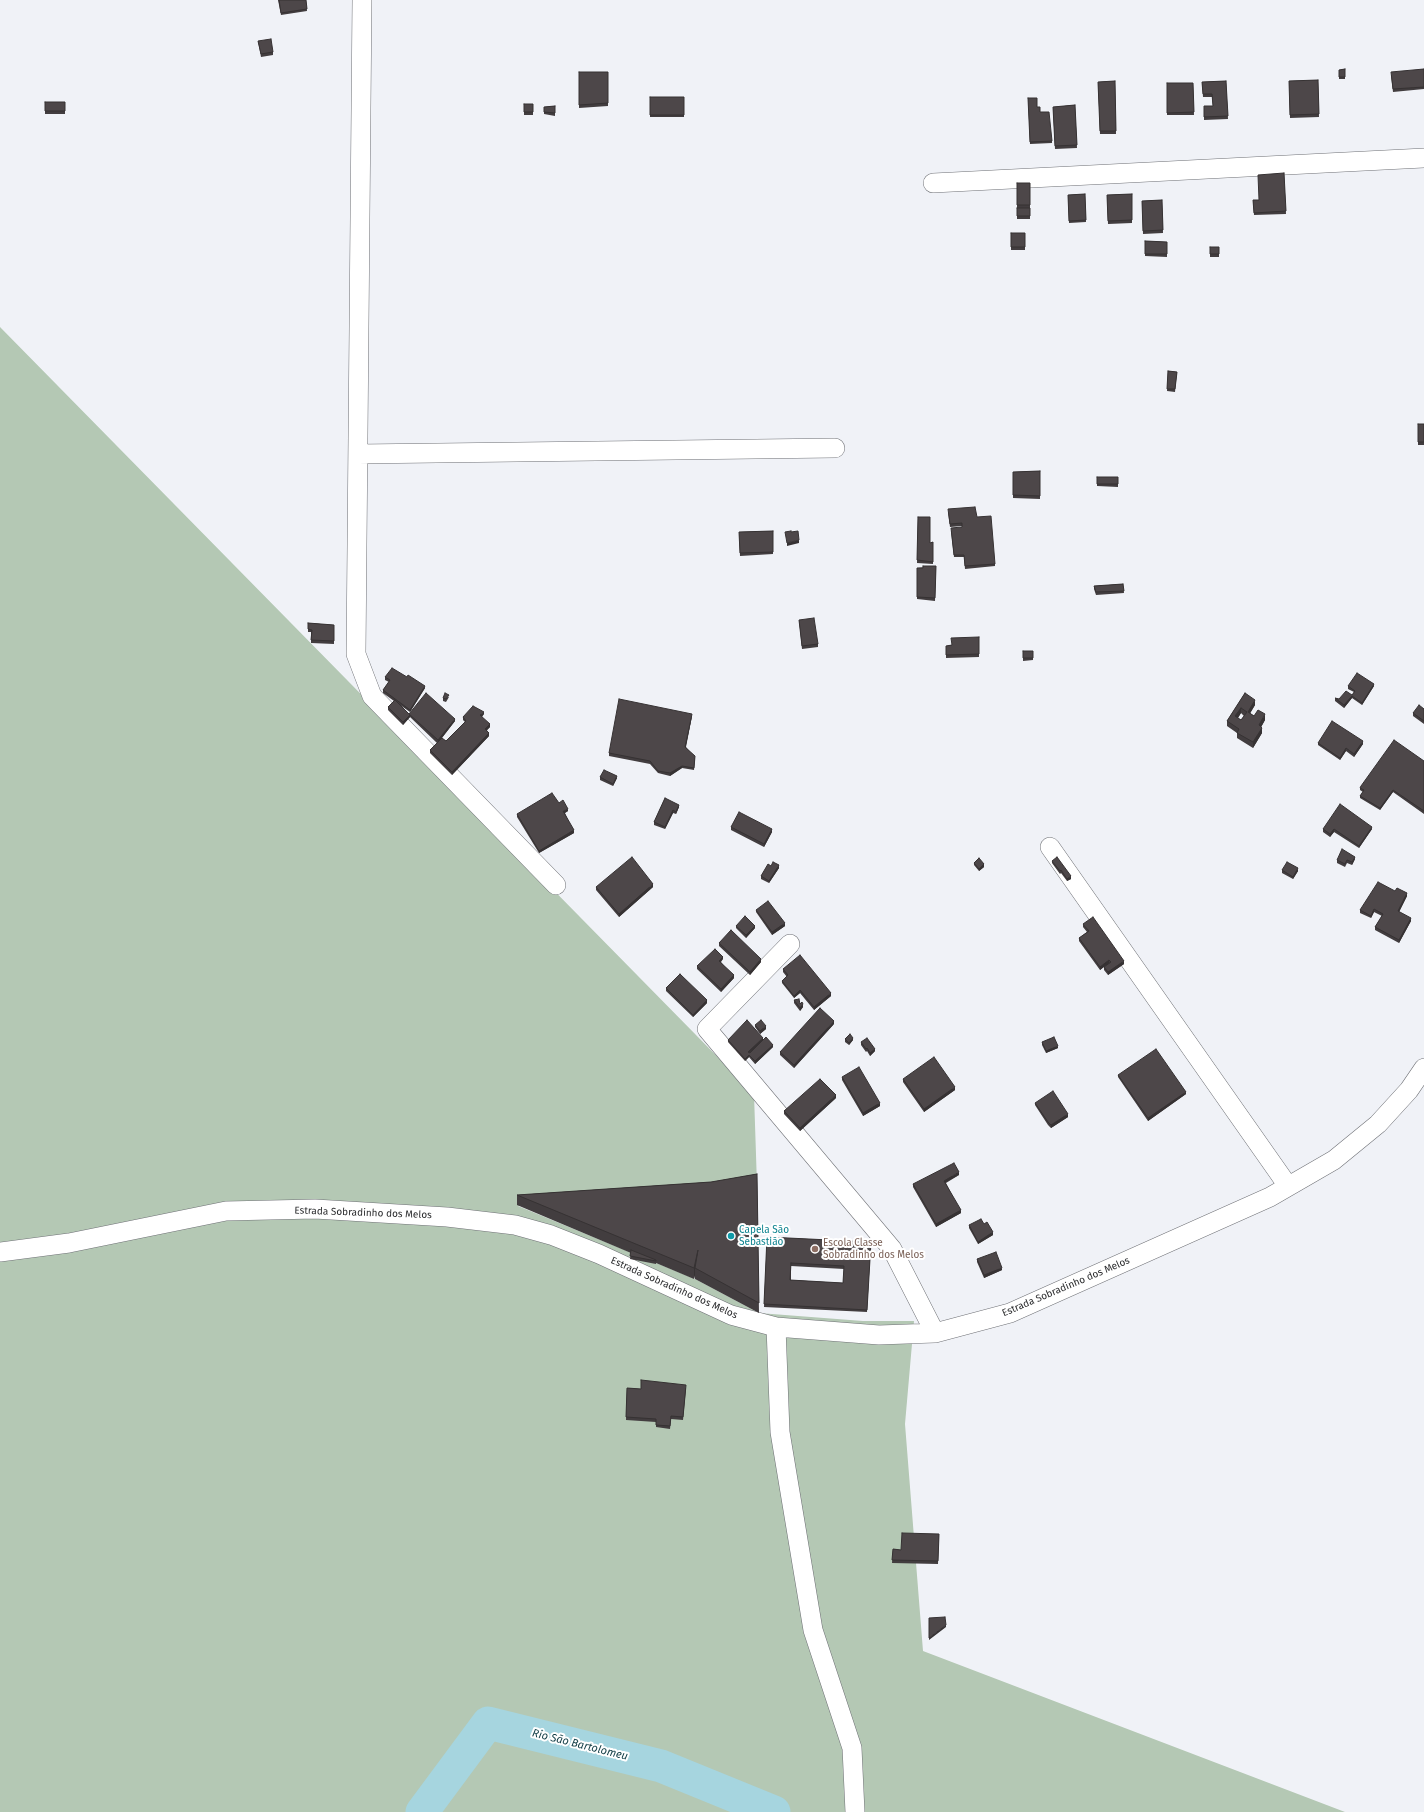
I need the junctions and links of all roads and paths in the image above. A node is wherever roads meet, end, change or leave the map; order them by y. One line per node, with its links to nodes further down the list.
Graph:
1 (362, 0): 5 (street)
2 (1424, 158): 3 (street)
3 (933, 182)
4 (835, 448): 5 (street)
5 (358, 454): 7 (street)
6 (1050, 847): 10 (street)
7 (556, 884)
8 (790, 944): 13 (street)
9 (1424, 1068): 10 (street, Estrada Sobradinho dos Melos)
10 (1288, 1186): 13 (street, Estrada Sobradinho dos Melos)
11 (0, 1252): 12 (street, Estrada Sobradinho dos Melos)
12 (776, 1327): 13 (street, Estrada Sobradinho dos Melos); 14 (street)
13 (935, 1333)
14 (855, 1812)

